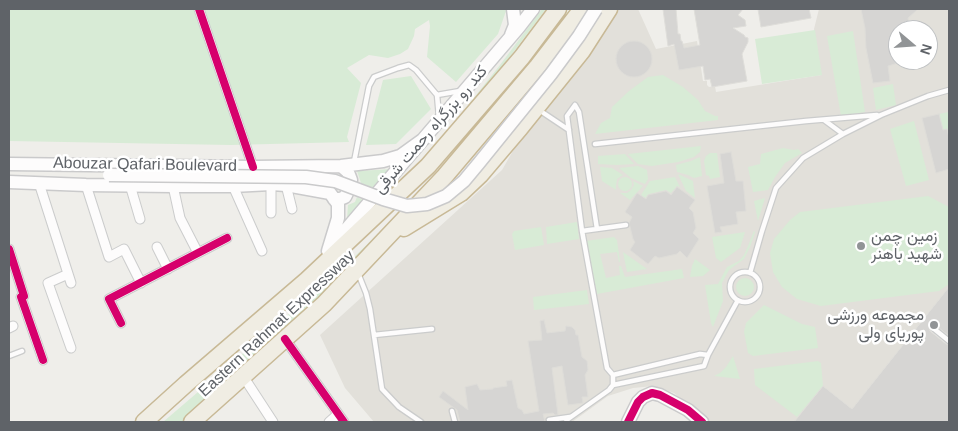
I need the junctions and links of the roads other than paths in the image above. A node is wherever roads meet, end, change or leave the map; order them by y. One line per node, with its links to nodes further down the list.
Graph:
1 (199, 9): 22 (street)
2 (513, 9): 8 (main road)
3 (533, 9): 8 (main road, کند رو بزرگراه رحمت شرقی)
4 (558, 9): 48 (highway, Eastern Rahmat Expressway)
5 (582, 9): 39 (highway, Eastern Rahmat Expressway)
6 (596, 9): 26 (main road, bridge)
7 (609, 9): 12 (highway)
8 (511, 37): 9 (main road, کند رو بزرگراه رحمت شرقی)
9 (466, 90): 11 (lane); 14 (main road, کند رو بزرگراه رحمت شرقی)
10 (949, 90): 13 (lane)
11 (437, 95): 14 (lane); 21 (lane)
12 (536, 108): 16 (lane); 39 (highway)
13 (881, 115): 15 (lane); 17 (lane)
14 (439, 120): 18 (main road, کند رو بزرگراه رحمت شرقی)
15 (824, 120): 17 (lane); 19 (lane)
16 (569, 130): 36 (lane); 37 (lane)
17 (843, 134): 47 (lane)
18 (425, 138): 21 (main road, Abouzar Qafari Boulevard); 43 (main road, کند رو بزرگراه رحمت شرقی)
19 (595, 144)
20 (9, 164): 22 (main road, Abouzar Qafari Boulevard)
21 (347, 165): 22 (main road, Abouzar Qafari Boulevard); 31 (main road)
22 (253, 166)
23 (9, 182): 24 (main road, Abouzar Qafari Boulevard)
24 (39, 183): 26 (main road, Abouzar Qafari Boulevard); 57 (street)
25 (271, 184): 28 (main road, Abouzar Qafari Boulevard); 30 (main road, Abouzar Qafari Boulevard); 33 (street)
26 (88, 185): 27 (main road, Abouzar Qafari Boulevard); 49 (street)
27 (130, 185): 29 (main road, Abouzar Qafari Boulevard); 34 (street)
28 (286, 185): 31 (main road, Abouzar Qafari Boulevard); 32 (street)
29 (173, 186): 30 (main road, Abouzar Qafari Boulevard); 44 (street)
30 (233, 186): 42 (street)
31 (334, 199): 43 (main road)
32 (292, 209)
33 (271, 213)
34 (140, 219)
35 (626, 225): 36 (lane)
36 (597, 229): 37 (lane)
37 (582, 232): 62 (lane)
38 (227, 238): 44 (street)
39 (380, 245): 46 (highway, Eastern Rahmat Expressway)
40 (157, 246): 45 (street)
41 (9, 250): 61 (street)
42 (262, 251)
43 (328, 251): 48 (main road)
44 (198, 253): 45 (street)
45 (168, 269): 49 (street)
46 (357, 269): 54 (lane); 55 (highway, Eastern Rahmat Expressway)
47 (750, 273): 50 (lane); 50 (lane)
48 (307, 280): 68 (highway, Eastern Rahmat Expressway)
49 (142, 282): 51 (street)
50 (738, 300): 59 (lane)
51 (121, 323)
52 (933, 328): 56 (lane)
53 (432, 329): 54 (lane)
54 (374, 335): 73 (lane)
55 (285, 339): 63 (highway, Eastern Rahmat Expressway); 66 (street)
56 (949, 341)
57 (70, 348)
58 (22, 351): 60 (lane)
59 (708, 355): 62 (lane); 64 (lane)
60 (9, 356)
61 (43, 360)
62 (613, 375): 64 (lane)
63 (243, 376): 69 (highway, Eastern Rahmat Expressway); 70 (street)
64 (613, 385): 67 (lane)
65 (452, 411): 74 (lane)
66 (338, 414): 71 (street); 72 (street)
67 (572, 416): 75 (lane); 76 (lane)
68 (144, 422)
69 (192, 422)
70 (273, 422)
71 (329, 422)
72 (344, 422)
73 (421, 422)
74 (455, 422)
75 (550, 422)
76 (566, 422)
77 (628, 422): 78 (main road)
78 (702, 422)

